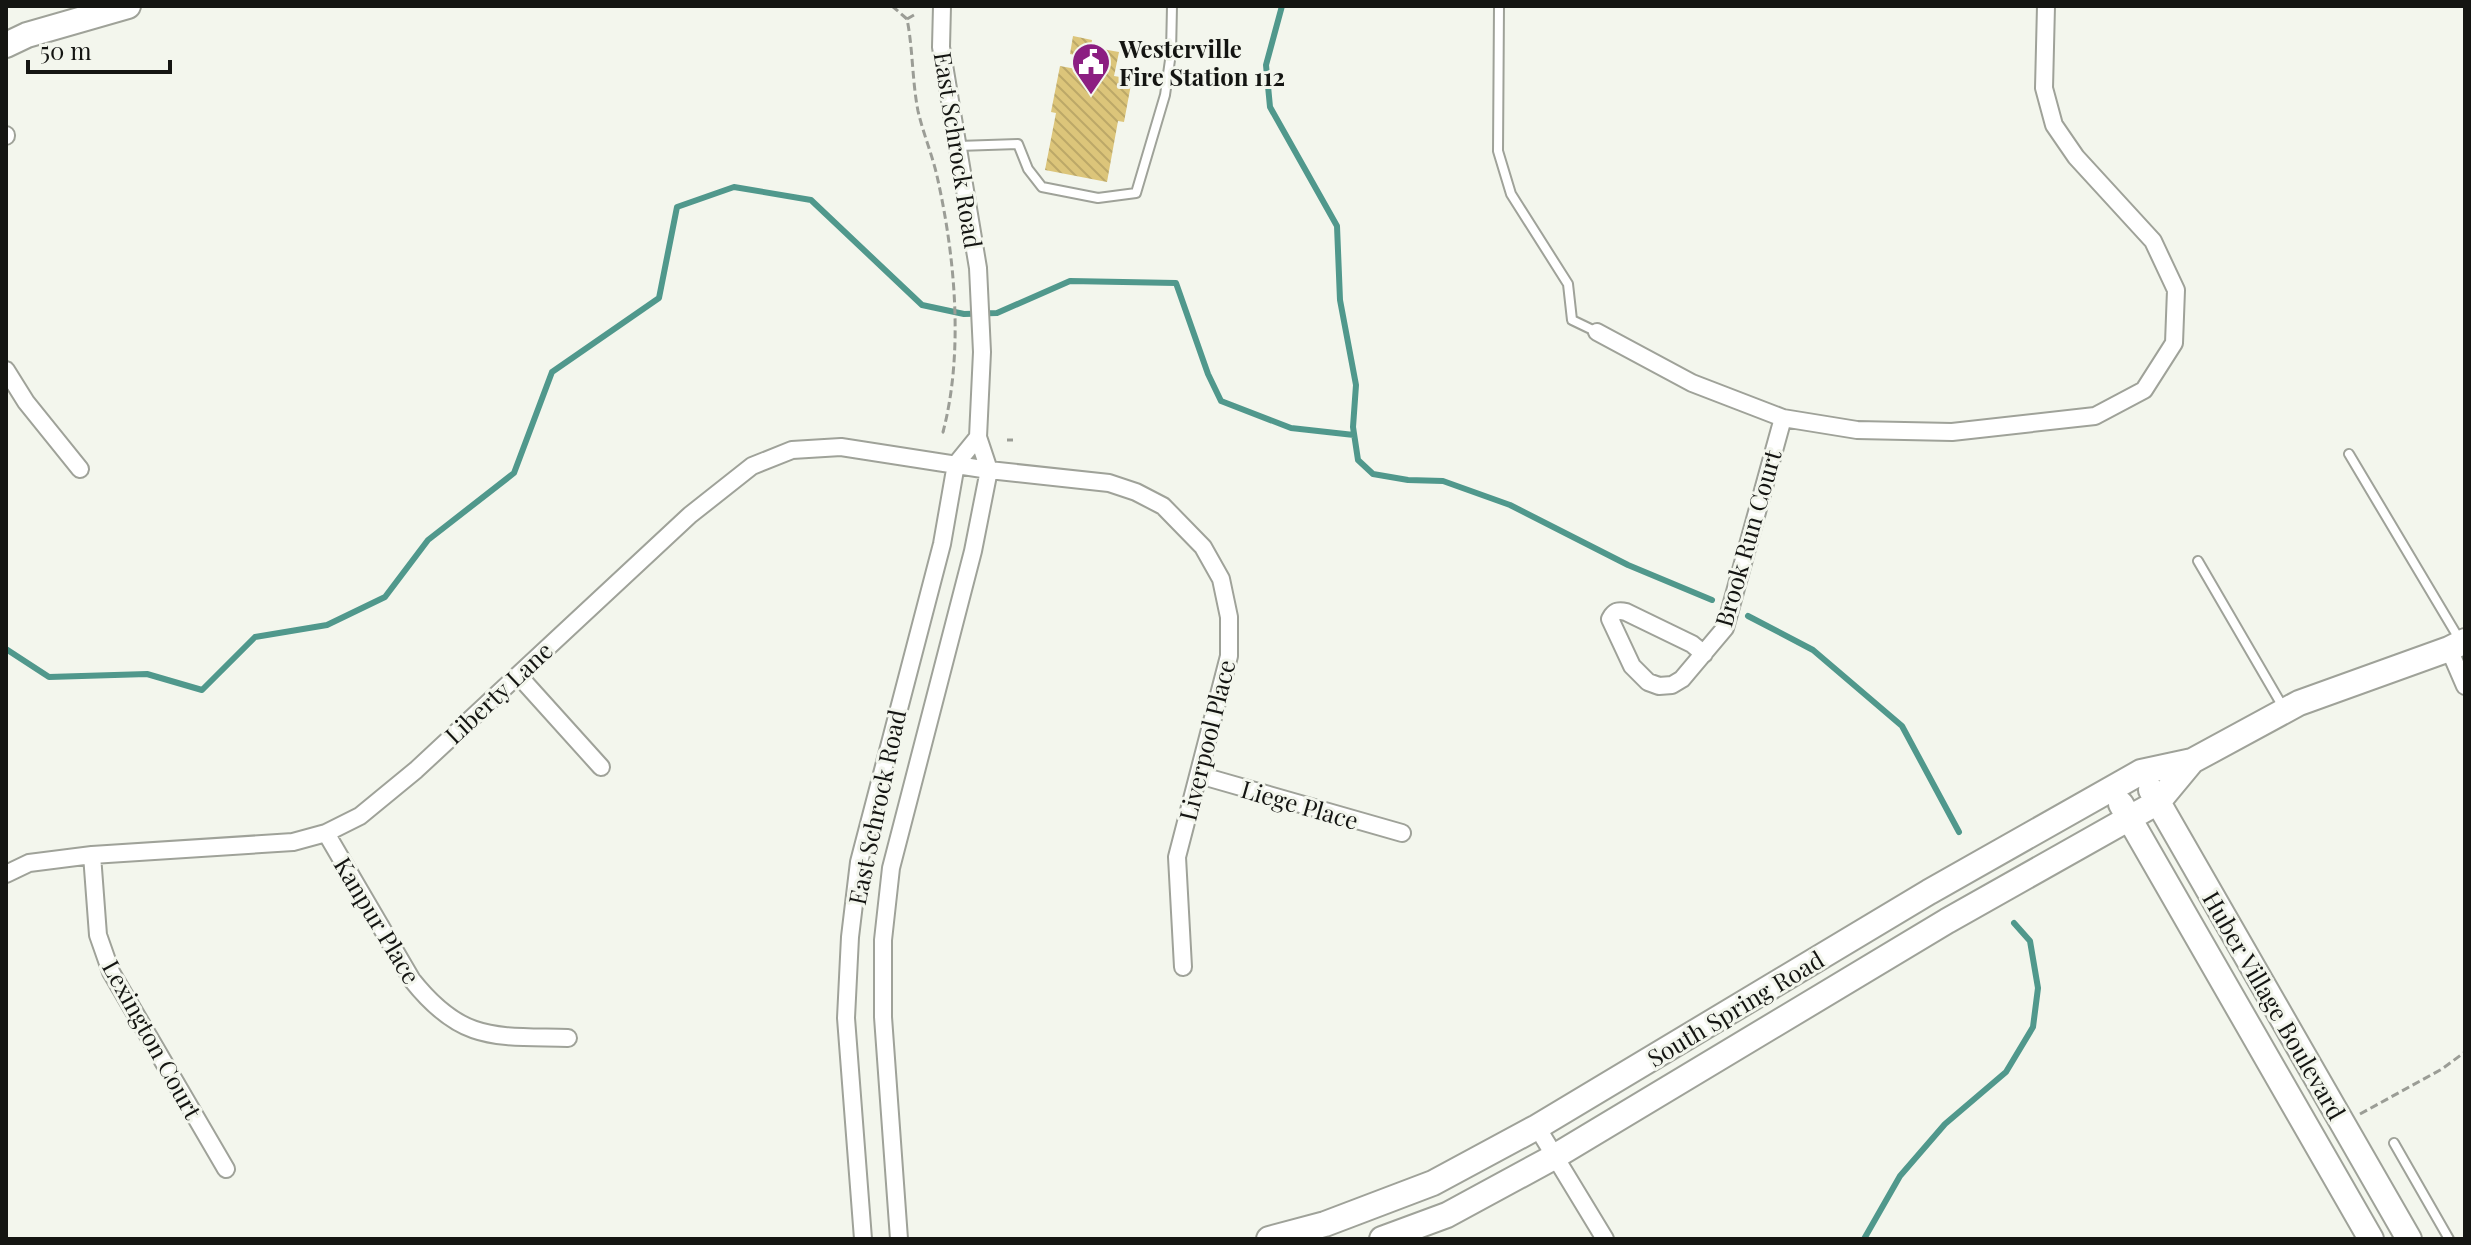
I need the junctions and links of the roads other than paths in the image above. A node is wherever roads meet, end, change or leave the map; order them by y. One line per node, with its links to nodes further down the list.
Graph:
1 (128, 6): 6 (main road)
2 (942, 6): 7 (street, East Schrock Road)
3 (1172, 6): 7 (lane)
4 (1499, 6): 8 (lane)
5 (2046, 6): 10 (street)
6 (6, 45)
7 (958, 146): 11 (street, East Schrock Road)
8 (1597, 332): 10 (street)
9 (6, 370): 14 (street)
10 (1783, 418): 18 (street, Brook Run Court)
11 (978, 437): 13 (street, East Schrock Road); 15 (street, East Schrock Road)
12 (2349, 454): 17 (lane)
13 (956, 464): 15 (street, Liverpool Place); 19 (street, Liberty Lane); 40 (street, East Schrock Road)
14 (80, 469)
15 (989, 470): 25 (street, Liverpool Place); 41 (street, East Schrock Road)
16 (2198, 561): 21 (lane)
17 (2458, 644): 20 (street); 21 (main road, South Spring Road)
18 (1704, 654): 18 (street, Brook Run Court)
19 (518, 675): 23 (street); 29 (street, Liberty Lane)
20 (2465, 686)
21 (2285, 711): 22 (main road, South Spring Road)
22 (2192, 761): 24 (main road, South Spring Road); 27 (main road, South Spring Road)
23 (601, 767)
24 (2141, 772): 26 (main road, South Spring Road); 27 (main road, Huber Village Boulevard)
25 (1199, 775): 30 (street, Liege Place); 33 (street, Liverpool Place)
26 (2112, 788): 28 (main road, Huber Village Boulevard); 35 (main road, South Spring Road)
27 (2158, 802): 28 (main road, South Spring Road); 46 (main road, Huber Village Boulevard)
28 (2129, 818): 37 (main road, South Spring Road); 45 (main road, Huber Village Boulevard)
29 (326, 833): 31 (street, Liberty Lane); 34 (street, Kanpur Place)
30 (1402, 833)
31 (92, 855): 32 (street, Liberty Lane); 38 (street, Lexington Court)
32 (6, 874)
33 (1183, 967)
34 (568, 1038)
35 (1537, 1127): 37 (street); 39 (main road, South Spring Road)
36 (2394, 1143): 47 (lane)
37 (1554, 1157): 43 (main road, South Spring Road); 44 (street)
38 (226, 1169)
39 (1328, 1231): 42 (main road, South Spring Road)
40 (863, 1239)
41 (899, 1239)
42 (1269, 1239)
43 (1382, 1239)
44 (1605, 1239)
45 (2371, 1239)
46 (2409, 1239)
47 (2449, 1239)

